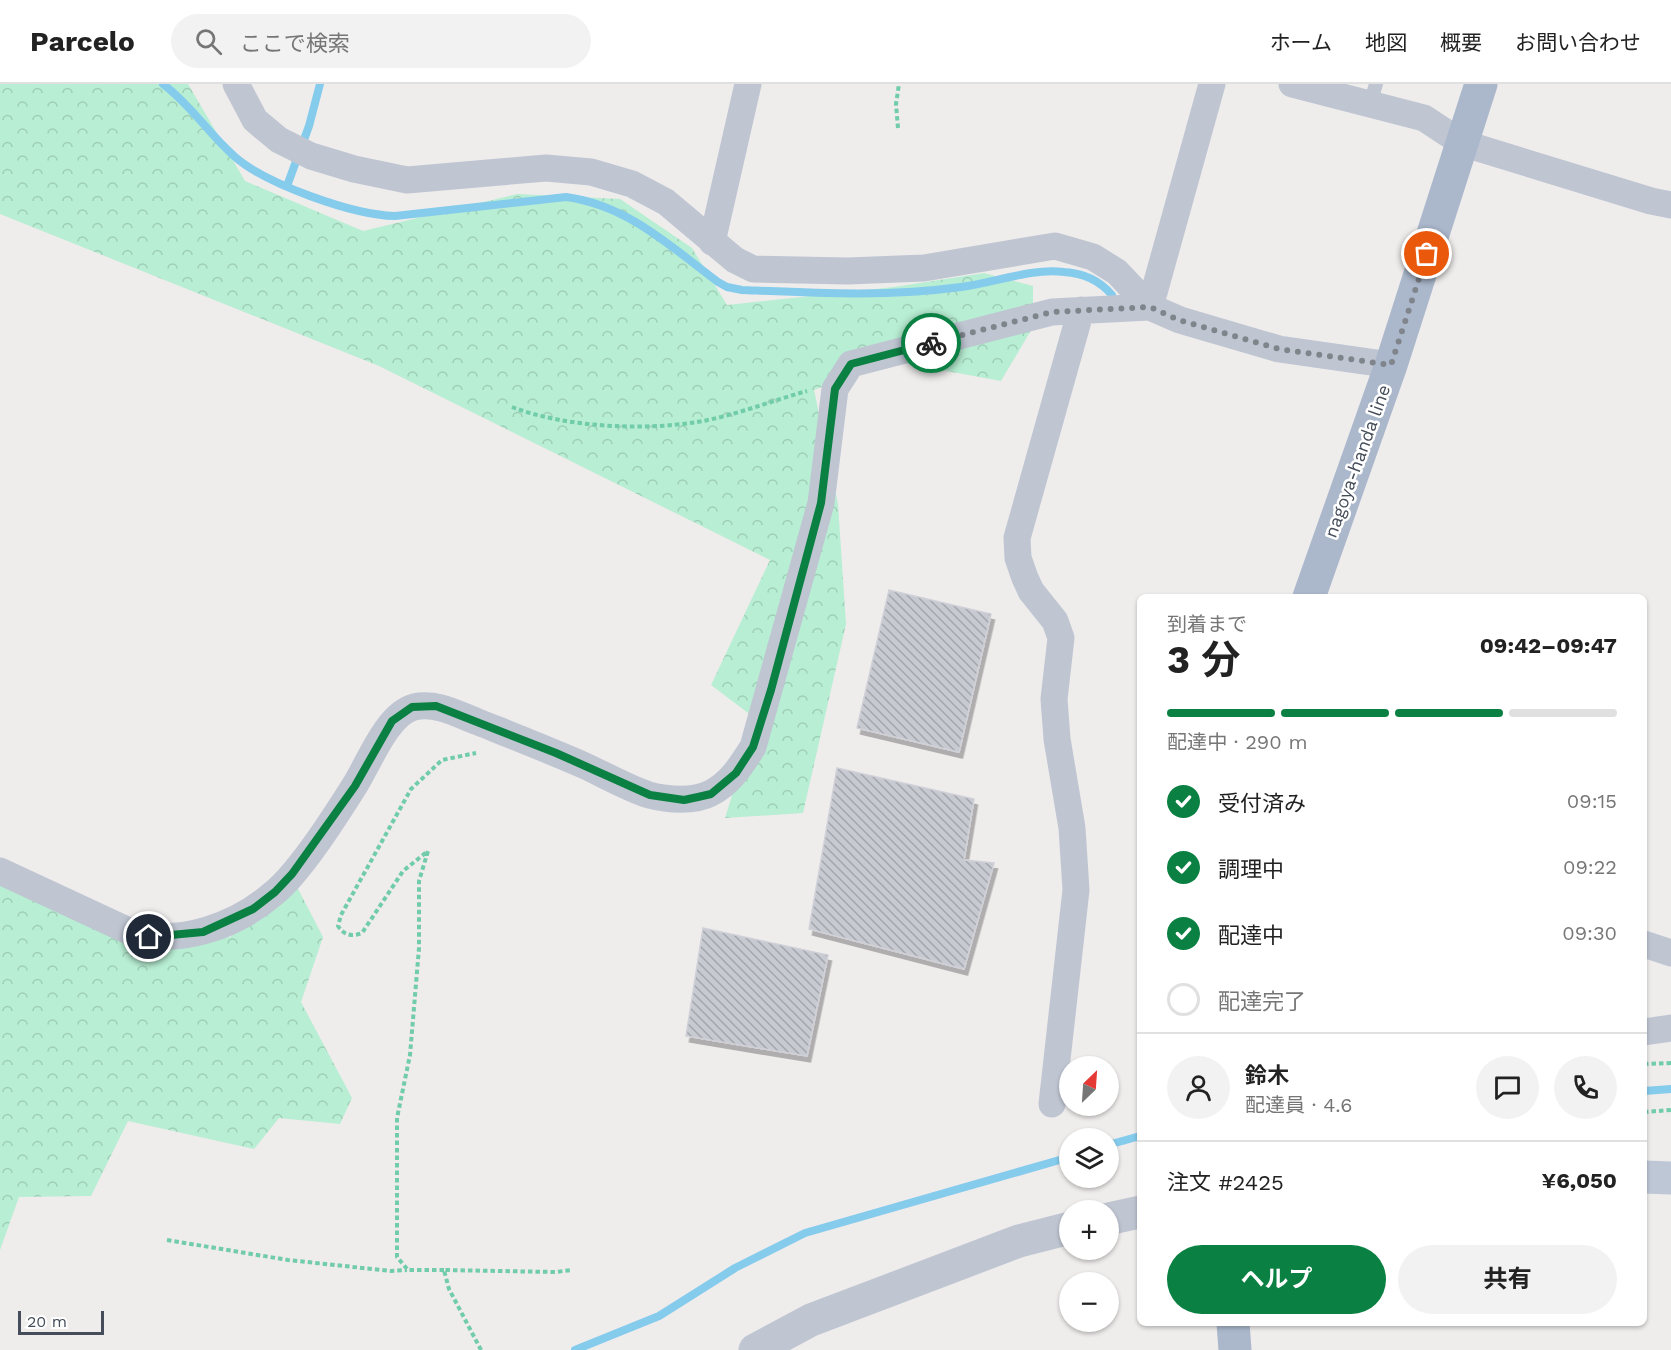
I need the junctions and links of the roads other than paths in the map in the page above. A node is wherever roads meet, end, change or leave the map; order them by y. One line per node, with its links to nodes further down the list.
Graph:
1 (236, 84): 9 (street)
2 (748, 84): 9 (street)
3 (1212, 84): 10 (street)
4 (1292, 84): 6 (street)
5 (1481, 84): 7 (main road, nagoya-handa line)
6 (1373, 94): 7 (street)
7 (1462, 143): 8 (street); 12 (main road, nagoya-handa line)
8 (1671, 205)
9 (712, 242): 10 (street)
10 (1150, 307): 11 (street); 12 (street)
11 (1081, 310): 14 (street); 19 (street)
12 (1391, 365): 13 (main road, nagoya-handa line)
13 (1310, 594)
14 (0, 871)
15 (1647, 945): 16 (street)
16 (1671, 953)
17 (1671, 1028): 18 (street)
18 (1647, 1032)
19 (1052, 1104)
20 (1647, 1177): 21 (main road)
21 (1671, 1178)
22 (1137, 1213): 23 (street)
23 (1119, 1217)
24 (1059, 1231): 26 (street)
25 (1233, 1326): 27 (main road)
26 (754, 1350)
27 (1235, 1350)

